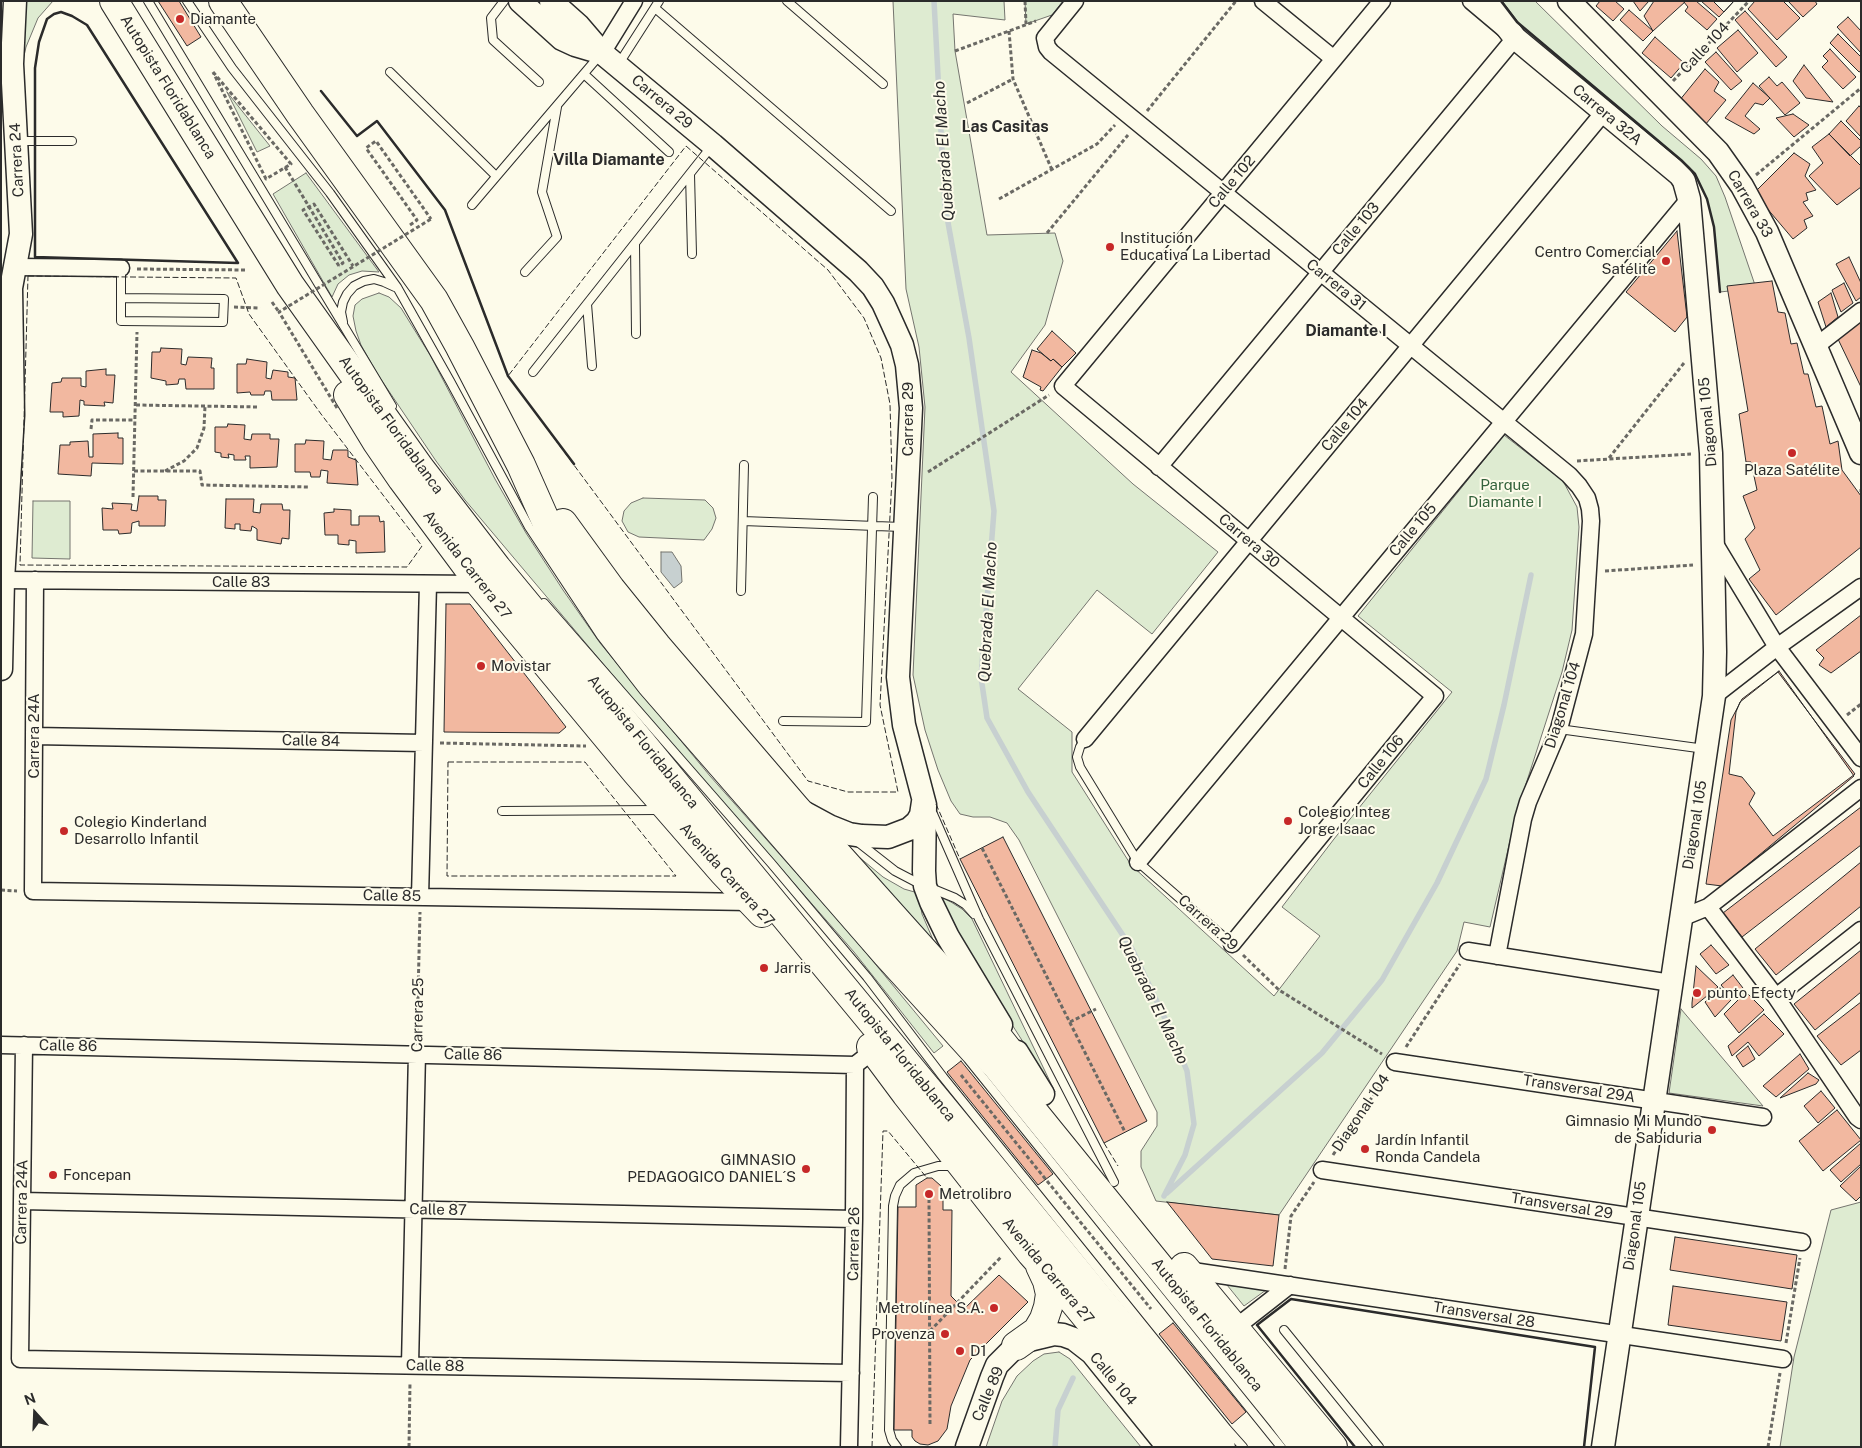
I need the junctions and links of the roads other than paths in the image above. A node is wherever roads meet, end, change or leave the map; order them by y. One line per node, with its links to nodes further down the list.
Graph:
1 (15, 1): 27 (street, Carrera 24)
2 (114, 1): 44 (highway, Autopista Floridablanca)
3 (148, 1): 49 (lane)
4 (187, 1): 45 (lane)
5 (223, 1): 60 (highway, Autopista Floridablanca)
6 (504, 1): 23 (lane)
7 (520, 1): 19 (street, Carrera 29)
8 (551, 1): 19 (street, Carrera 29)
9 (634, 1): 19 (street)
10 (787, 1): 24 (lane)
11 (1263, 1): 20 (street)
12 (1382, 1): 20 (street, Calle 102)
13 (1471, 1): 18 (street, Carrera 32A)
14 (1487, 1): 18 (street, Carrera 32A)
15 (1569, 1): 52 (street, Carrera 33)
16 (657, 5): 19 (lane); 36 (lane)
17 (1072, 5): 33 (street, Carrera 31)
18 (1515, 38): 26 (street, Carrera 32A); 42 (street, Calle 103)
19 (610, 59): 22 (lane); 29 (street, Carrera 29)
20 (1334, 59): 33 (street, Calle 102)
21 (390, 72): 32 (lane)
22 (584, 74): 25 (lane); 30 (lane)
23 (539, 82)
24 (883, 84)
25 (558, 105): 32 (lane); 41 (lane)
26 (1604, 112): 34 (street, Carrera 32A); 51 (street, Calle 104)
27 (16, 141): 28 (lane); 43 (street, Carrera 24)
28 (72, 141)
29 (713, 145): 31 (lane); 66 (street, Carrera 29)
30 (669, 152)
31 (690, 174): 37 (lane); 39 (lane)
32 (496, 176): 35 (lane)
33 (1223, 193): 42 (street, Carrera 31); 55 (street, Calle 102)
34 (1689, 199): 57 (street, Calle 105); 68 (street, Diagonal 105)
35 (472, 205)
36 (891, 210)
37 (634, 244): 47 (lane); 50 (lane)
38 (1, 249): 43 (street, Carrera 24)
39 (692, 254)
40 (121, 268): 43 (street); 46 (lane)
41 (526, 272)
42 (1320, 272): 51 (street, Carrera 31); 62 (street, Calle 103)
43 (9, 281): 70 (street, Carrera 24)
44 (290, 285): 72 (highway, Avenida Carrera 27); 141 (highway, Autopista Floridablanca)
45 (396, 288): 49 (lane); 143 (lane)
46 (121, 298): 46 (lane)
47 (587, 304): 53 (lane); 54 (lane)
48 (1861, 311): 52 (street)
49 (344, 326): 56 (lane)
50 (636, 334)
51 (1411, 346): 57 (street, Carrera 31); 67 (street, Calle 104)
52 (1815, 347): 58 (street, Carrera 33)
53 (592, 366)
54 (533, 372)
55 (1063, 386): 62 (street, Carrera 30)
56 (396, 411)
57 (1504, 421): 59 (street, Carrera 31); 76 (street, Calle 105)
58 (1861, 453)
59 (1554, 462): 82 (street, Diagonal 104)
60 (521, 465): 90 (highway); 144 (highway, Autopista Floridablanca)
61 (744, 465): 64 (lane)
62 (1159, 466): 67 (street, Carrera 30)
63 (873, 497): 65 (lane)
64 (743, 521): 65 (lane); 74 (lane)
65 (872, 526): 66 (lane); 81 (lane)
66 (904, 527): 89 (street, Carrera 29)
67 (1249, 541): 76 (street, Carrera 30); 84 (street, Calle 104)
68 (1713, 541): 77 (street); 80 (street, Diagonal 105)
69 (35, 580): 70 (street, Calle 83); 71 (street, Calle 83); 83 (street, Carrera 24A)
70 (2, 583): 78 (street, Carrera 24)
71 (428, 584): 72 (street, Calle 83); 85 (street)
72 (480, 584): 91 (highway, Avenida Carrera 27)
73 (1861, 587): 77 (street)
74 (741, 591)
75 (538, 596): 142 (lane)
76 (1340, 617): 79 (street, Carrera 30); 94 (street, Calle 105)
77 (1777, 647): 80 (street); 87 (street)
78 (1, 669)
79 (1435, 696): 103 (street, Calle 106)
80 (1714, 696): 86 (street, Diagonal 105)
81 (783, 721)
82 (1558, 729): 86 (lane); 105 (street, Diagonal 104)
83 (34, 736): 85 (street, Calle 84); 96 (street, Carrera 24A)
84 (1085, 739): 94 (lane, Carrera 29)
85 (424, 743): 97 (street)
86 (1707, 749): 100 (street, Diagonal 105)
87 (1861, 758)
88 (1861, 788): 99 (street)
89 (923, 793): 93 (street, Carrera 29); 95 (street, Carrera 29); 101 (lane)
90 (795, 807): 93 (street, Carrera 29); 113 (highway)
91 (669, 810): 92 (lane); 98 (highway, Avenida Carrera 27)
92 (502, 811)
93 (841, 831): 95 (lane)
94 (1138, 862): 103 (lane, Carrera 29)
95 (925, 886): 101 (lane); 113 (street, Carrera 29)
96 (33, 891): 97 (street, Calle 85)
97 (420, 897): 98 (street, Calle 85)
98 (751, 902): 111 (highway, Avenida Carrera 27)
99 (1708, 907): 100 (street); 107 (street)
100 (1681, 918): 106 (street, Diagonal 105)
101 (979, 919): 119 (lane)
102 (1861, 930): 107 (street)
103 (1232, 944)
104 (1468, 951): 105 (street)
105 (1497, 956): 106 (street)
106 (1671, 983): 114 (street, Diagonal 105)
107 (1776, 996): 116 (street)
108 (1, 1045): 109 (street, Calle 86)
109 (24, 1045): 110 (street, Calle 86); 120 (street, Carrera 24A)
110 (417, 1053): 111 (street, Calle 86); 121 (street, Carrera 25)
111 (864, 1058): 117 (highway, Avenida Carrera 27); 123 (street, Carrera 26)
112 (1396, 1062): 114 (street, Transversal 29A)
113 (1043, 1094): 119 (highway)
114 (1654, 1101): 115 (street, Transversal 29A); 122 (street, Diagonal 105)
115 (1763, 1117)
116 (1861, 1120)
117 (963, 1167): 125 (highway, Avenida Carrera 27); 138 (lane)
118 (1322, 1170): 122 (street, Transversal 29)
119 (1114, 1182): 126 (highway)
120 (22, 1201): 121 (street, Calle 87); 132 (street, Carrera 24A)
121 (414, 1209): 123 (street, Calle 87); 134 (street, Carrera 25)
122 (1637, 1217): 124 (street, Transversal 29); 130 (street, Diagonal 105)
123 (854, 1219): 135 (street, Carrera 26)
124 (1802, 1242)
125 (1031, 1253): 131 (highway); 140 (highway, Avenida Carrera 27)
126 (1186, 1270): 127 (street, Transversal 28); 128 (highway)
127 (1286, 1285): 128 (street); 130 (street, Transversal 28)
128 (1235, 1328): 145 (highway)
129 (1284, 1330): 146 (lane)
130 (1620, 1335): 133 (street, Transversal 28); 147 (street, Diagonal 105)
131 (1016, 1346): 136 (street, Calle 89); 139 (street, Calle 104)
132 (20, 1359): 134 (street, Calle 88)
133 (1783, 1360)
134 (410, 1365): 135 (street, Calle 88)
135 (851, 1373): 137 (street, Carrera 26)
136 (965, 1444)
137 (849, 1447)
138 (897, 1447)
139 (1168, 1447)
140 (1193, 1447)
141 (1221, 1447)
142 (1243, 1447)
143 (1281, 1447)
144 (1304, 1447)
145 (1333, 1447)
146 (1379, 1447)
147 (1603, 1447)

